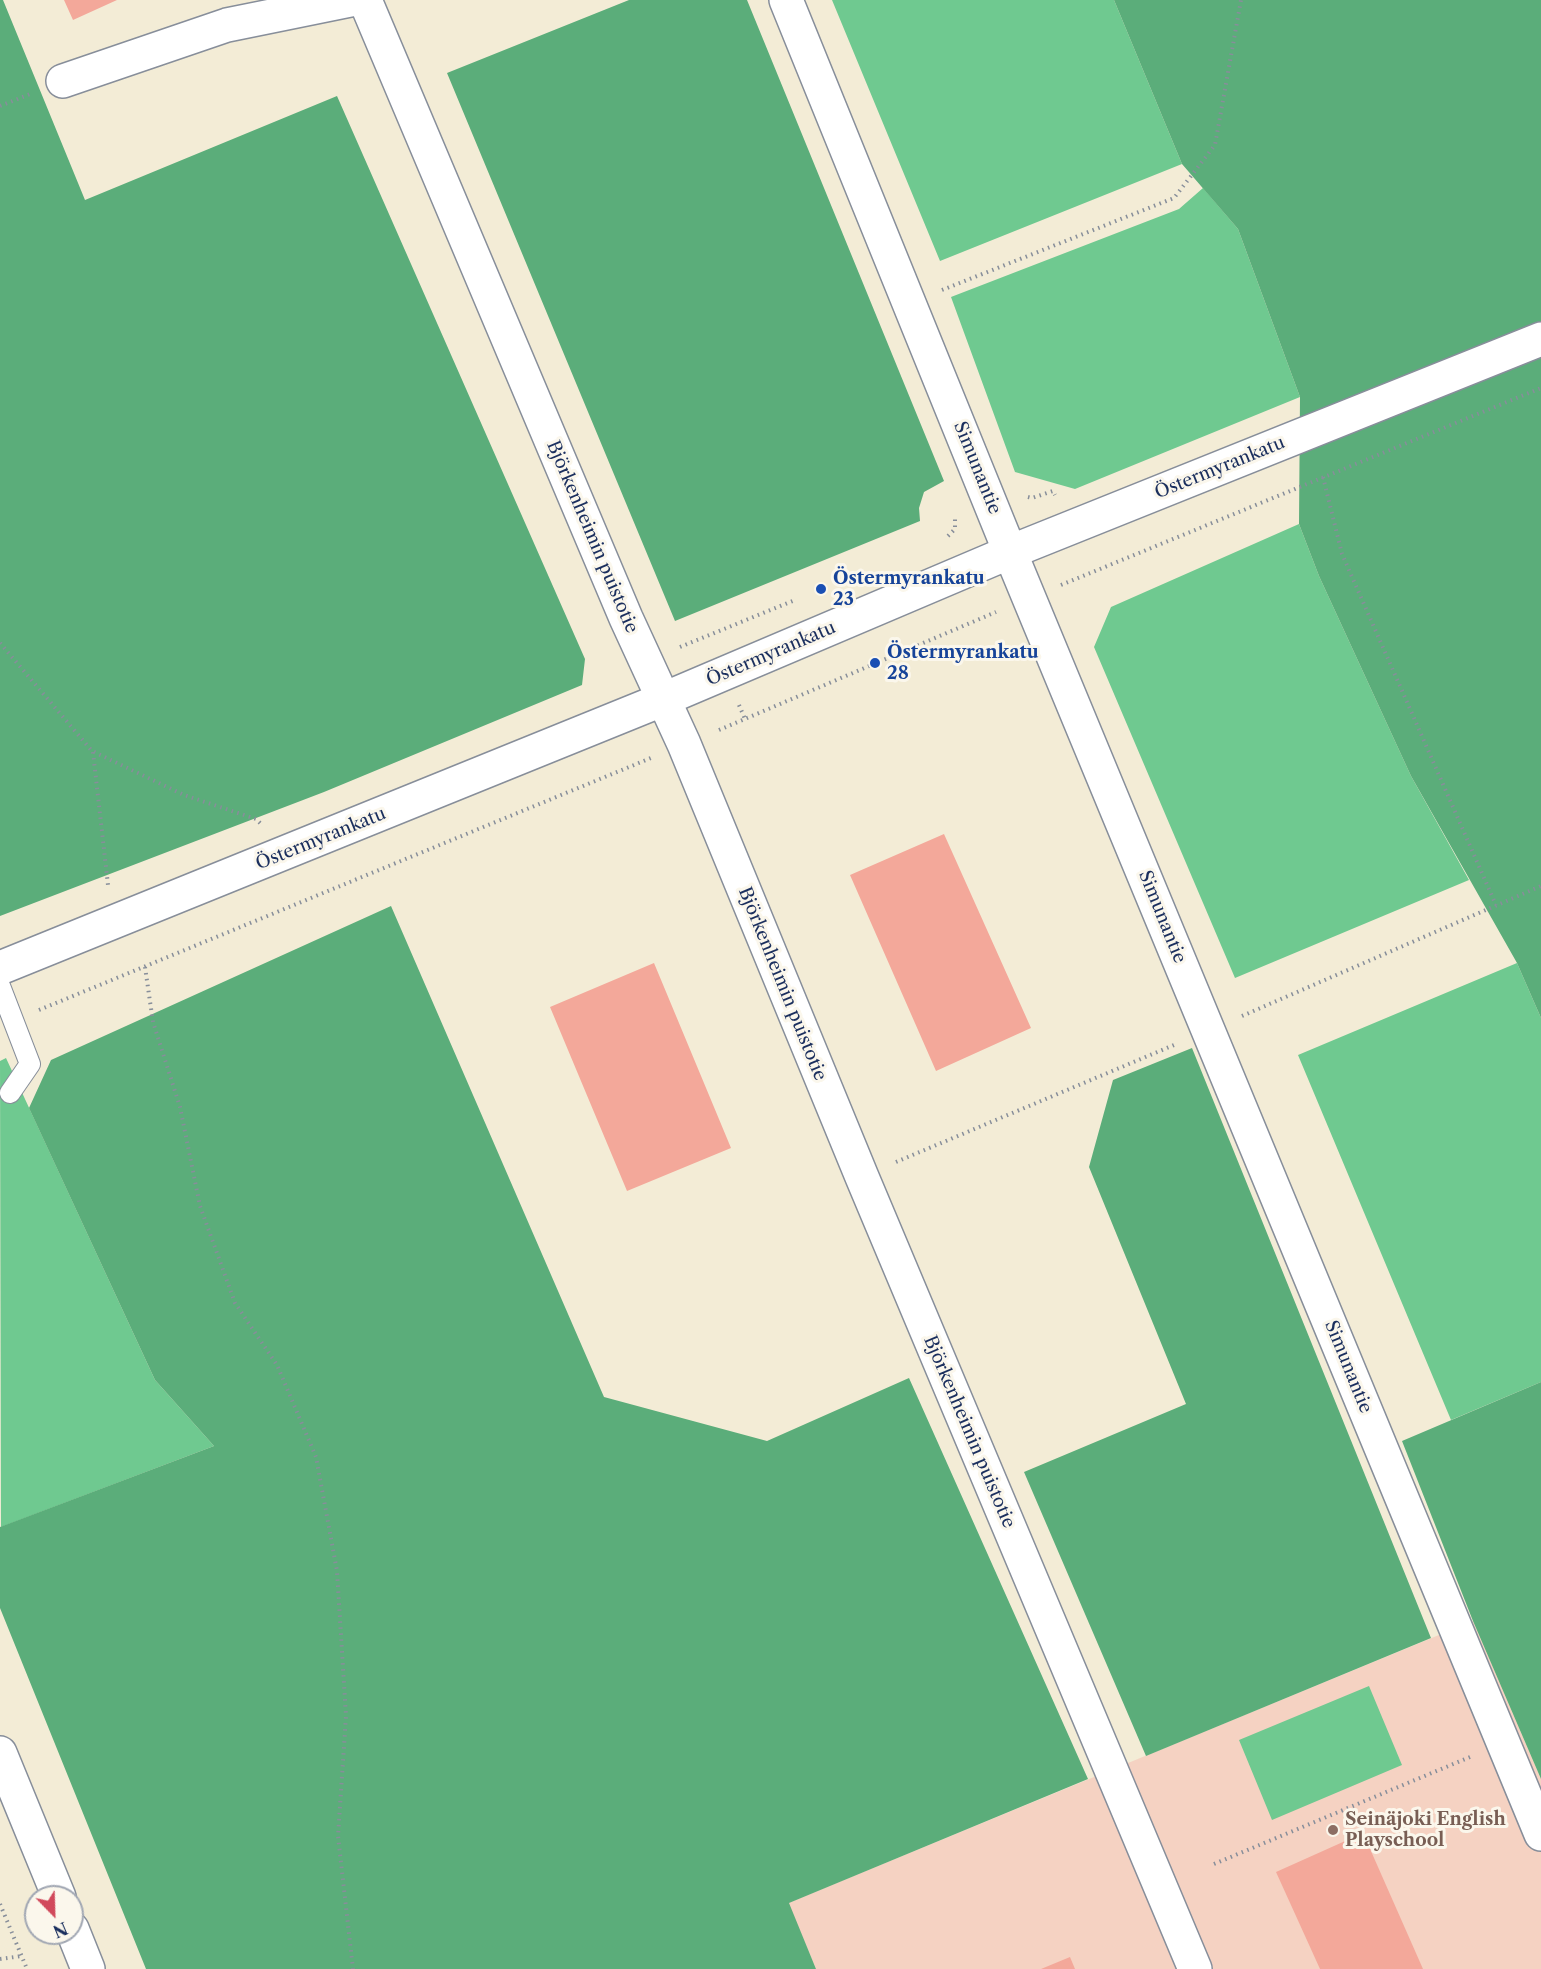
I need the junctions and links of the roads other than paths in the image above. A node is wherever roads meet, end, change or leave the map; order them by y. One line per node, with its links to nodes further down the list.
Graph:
1 (350, 0): 4 (street)
2 (365, 0): 7 (street, Björkenheimin puistotie)
3 (786, 0): 6 (street, Simunantie)
4 (63, 81)
5 (1541, 339): 6 (street, Östermyrankatu)
6 (1010, 552): 7 (street, Östermyrankatu); 12 (street, Simunantie)
7 (664, 699): 8 (street, Östermyrankatu); 16 (street, Björkenheimin puistotie)
8 (0, 968)
9 (0, 986): 10 (lane)
10 (10, 1093)
11 (0, 1753): 13 (street)
12 (1541, 1834)
13 (54, 1885)
14 (78, 1945): 15 (street)
15 (88, 1969)
16 (1196, 1969)

